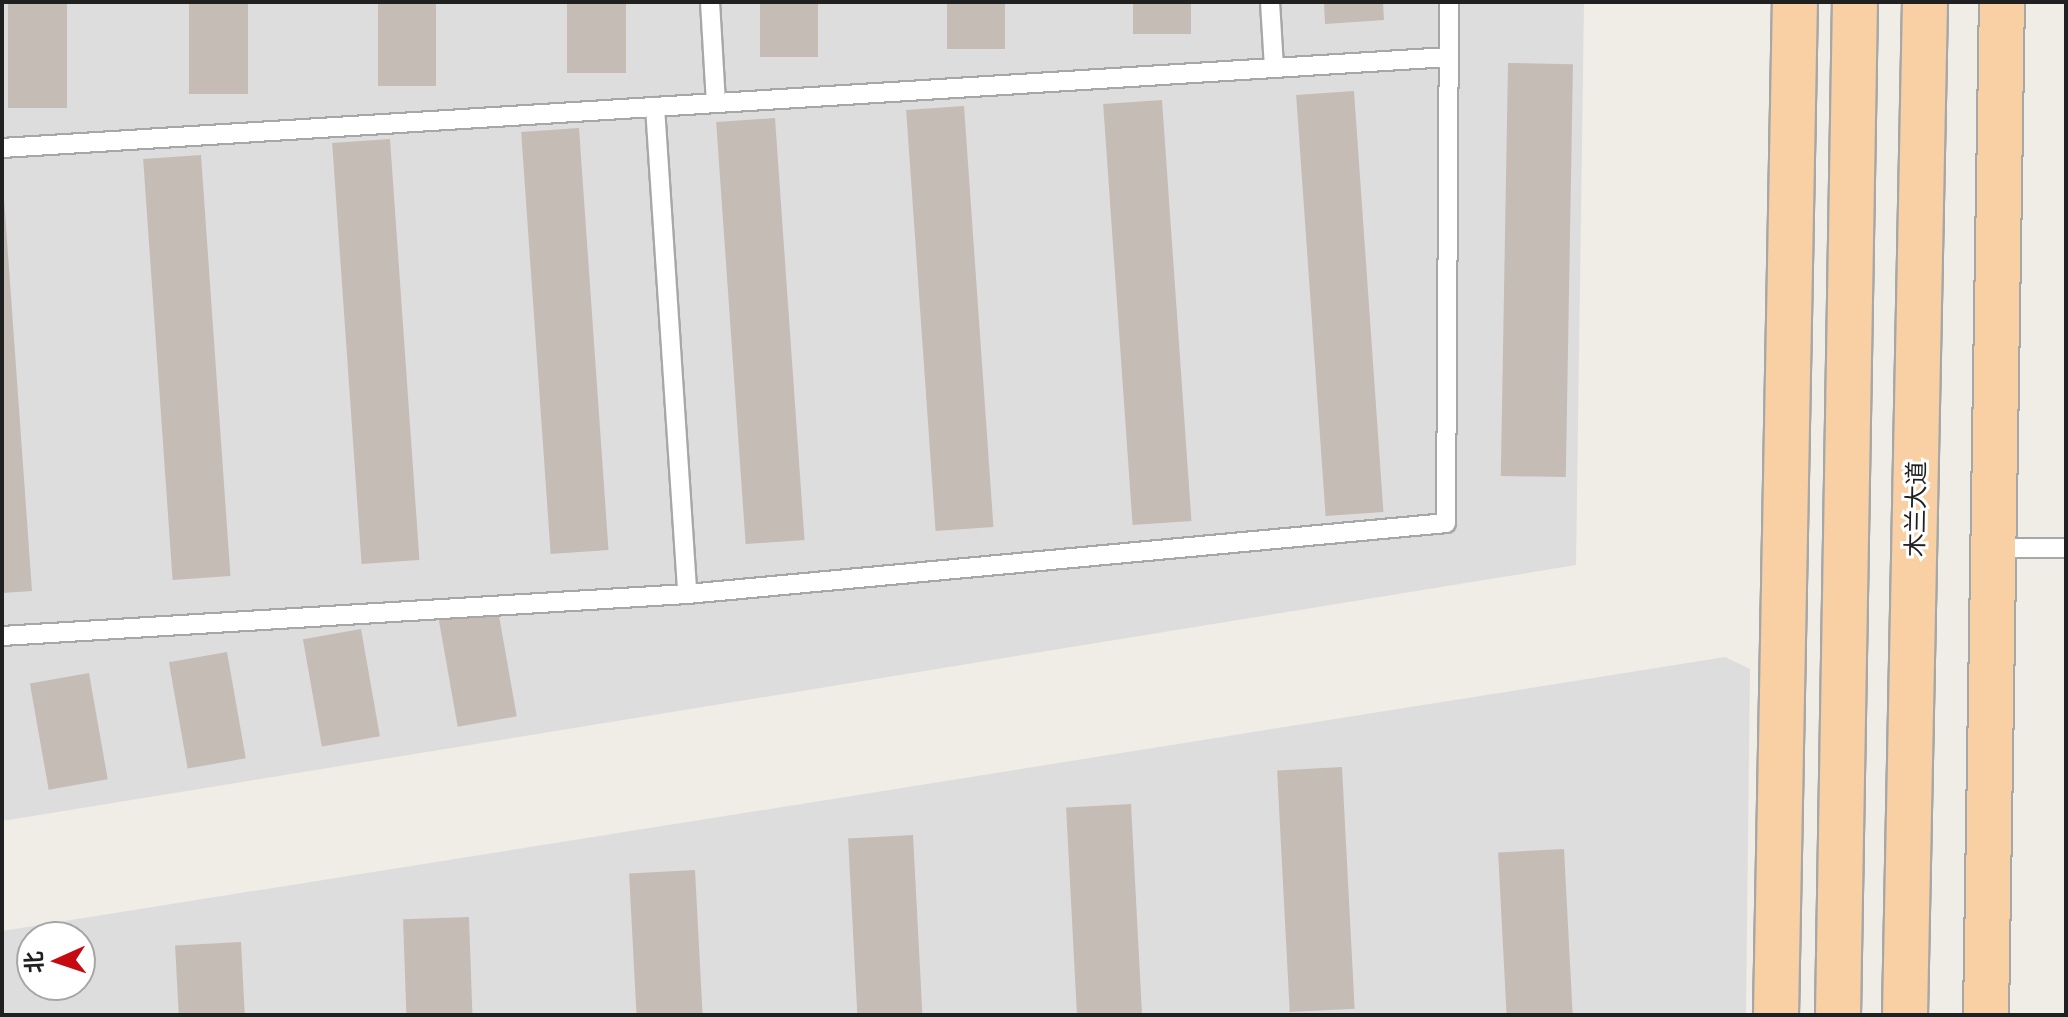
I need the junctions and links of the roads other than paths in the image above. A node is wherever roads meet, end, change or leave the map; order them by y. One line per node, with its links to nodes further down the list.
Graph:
1 (710, 2): 10 (lane)
2 (1270, 2): 9 (lane)
3 (1449, 2): 8 (lane)
4 (1795, 2): 17 (main road)
5 (1855, 2): 18 (main road)
6 (1925, 2): 19 (main road, 木兰大道)
7 (2002, 2): 13 (main road)
8 (1448, 57): 9 (lane); 15 (lane)
9 (1274, 68): 10 (lane)
10 (716, 103): 11 (lane)
11 (655, 107): 12 (lane); 15 (lane)
12 (2, 148)
13 (1993, 548): 14 (lane); 20 (main road)
14 (2066, 548)
15 (687, 594): 16 (lane)
16 (2, 636)
17 (1776, 1015)
18 (1838, 1015)
19 (1905, 1015)
20 (1986, 1015)

